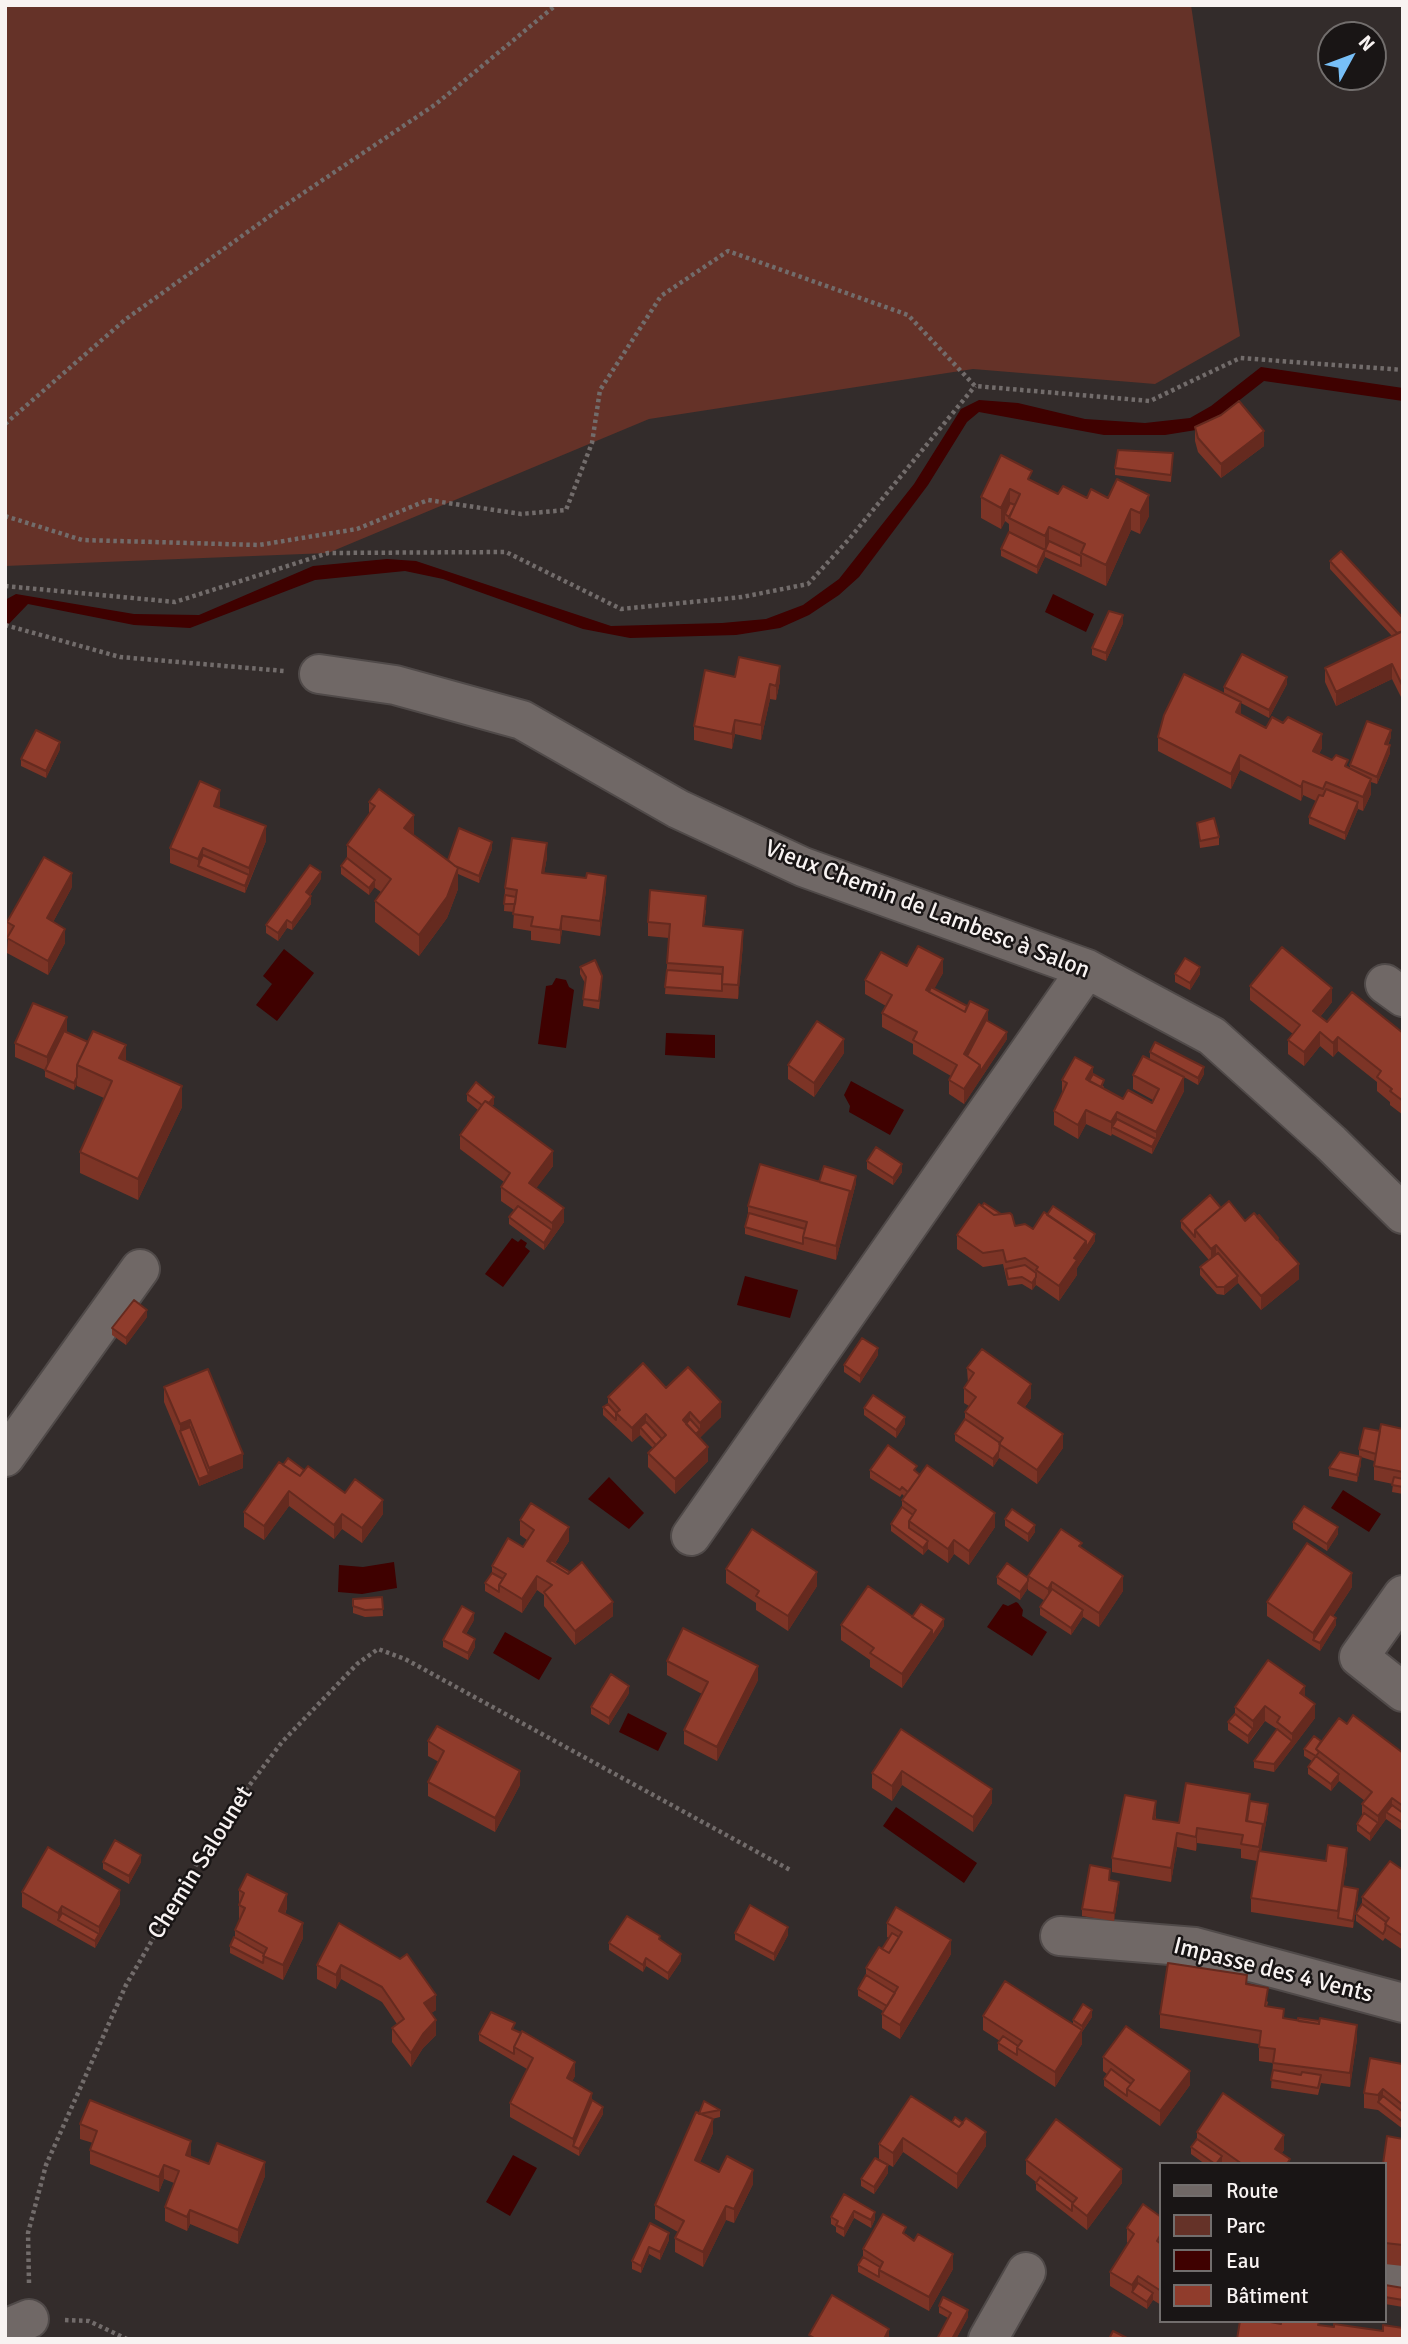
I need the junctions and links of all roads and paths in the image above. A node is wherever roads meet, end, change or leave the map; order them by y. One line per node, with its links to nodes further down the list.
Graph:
1 (556, 5): 4 (path)
2 (1403, 370): 3 (path)
3 (975, 386): 5 (path); 6 (path)
4 (5, 424)
5 (5, 516)
6 (5, 586)
7 (5, 625): 8 (path)
8 (319, 674): 9 (street, Vieux Chemin de Lambesc à Salon)
9 (1087, 969): 10 (street, Vieux Chemin de Lambesc à Salon); 13 (street)
10 (1403, 1214)
11 (140, 1269): 12 (street)
12 (5, 1457)
13 (691, 1536)
14 (1403, 1595): 15 (street)
15 (1403, 1692)
16 (792, 1871): 20 (path, Chemin Salounet)
17 (1060, 1936): 18 (street, Impasse des 4 Vents)
18 (1403, 2003)
19 (1026, 2273): 22 (street)
20 (17, 2324): 21 (path, Chemin Salounet)
21 (127, 2339)
22 (988, 2339)

